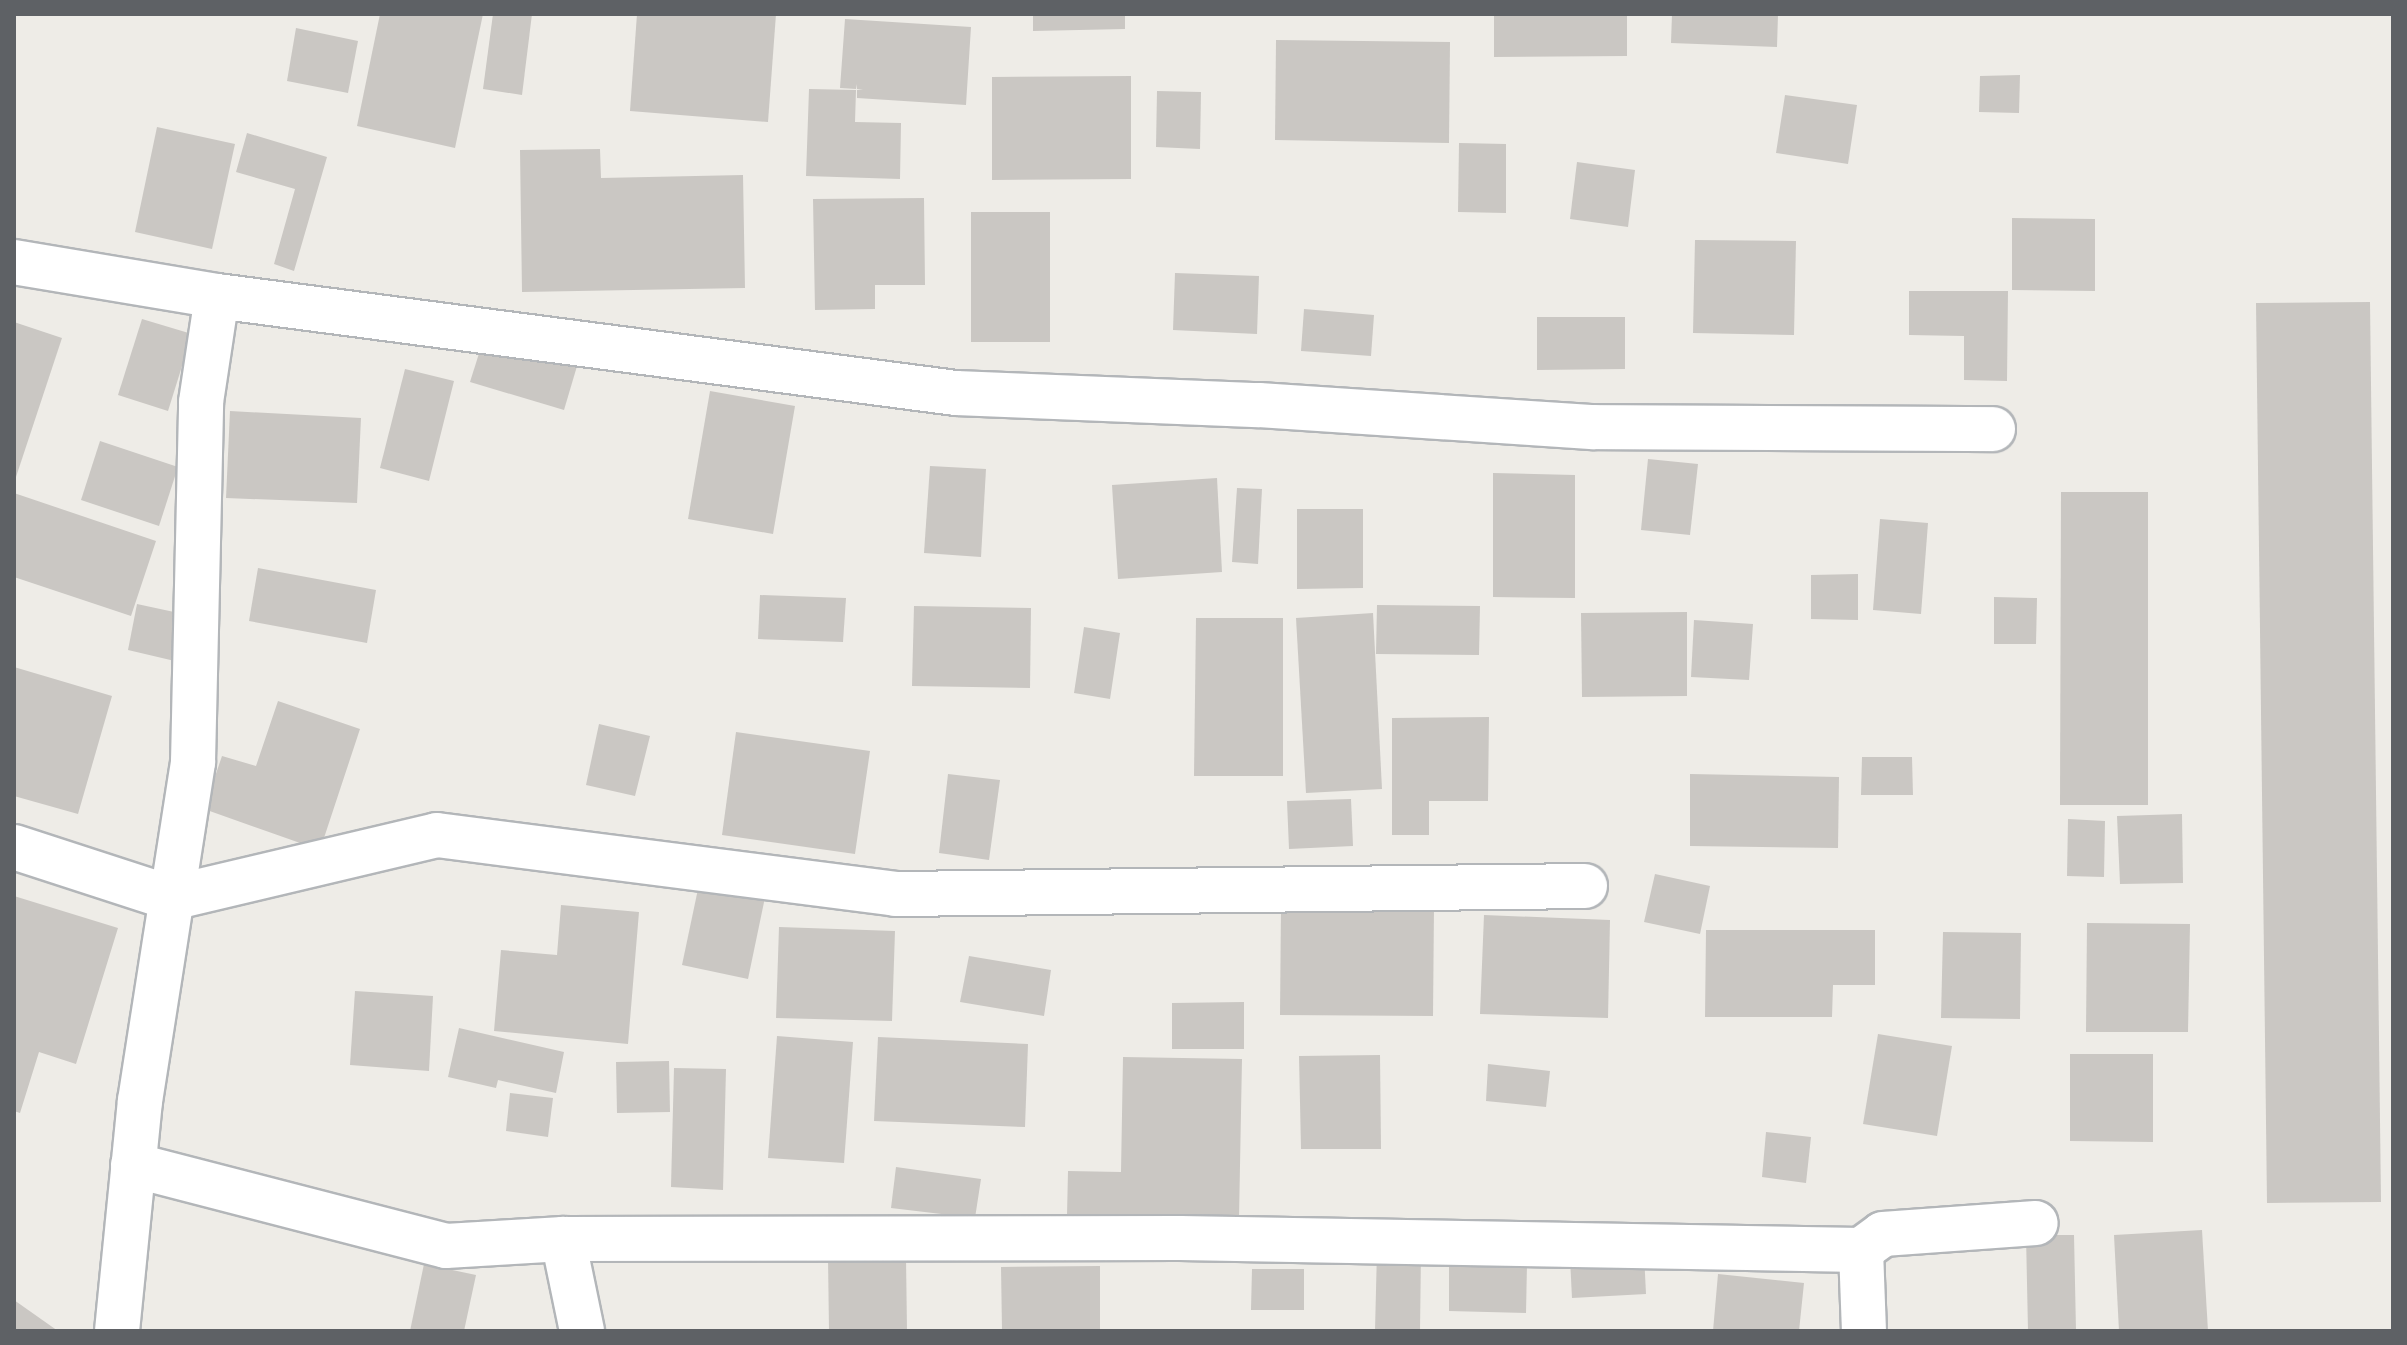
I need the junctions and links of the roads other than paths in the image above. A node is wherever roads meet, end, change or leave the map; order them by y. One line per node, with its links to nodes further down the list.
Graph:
1 (14, 262): 2 (street)
2 (217, 296): 3 (street); 6 (street)
3 (1993, 429)
4 (14, 847): 6 (street)
5 (1585, 886): 6 (street)
6 (171, 898): 7 (street)
7 (133, 1165): 9 (street); 11 (street)
8 (2036, 1223): 10 (street)
9 (563, 1239): 10 (street); 12 (street)
10 (1861, 1250): 13 (street)
11 (117, 1331)
12 (582, 1331)
13 (1864, 1331)

